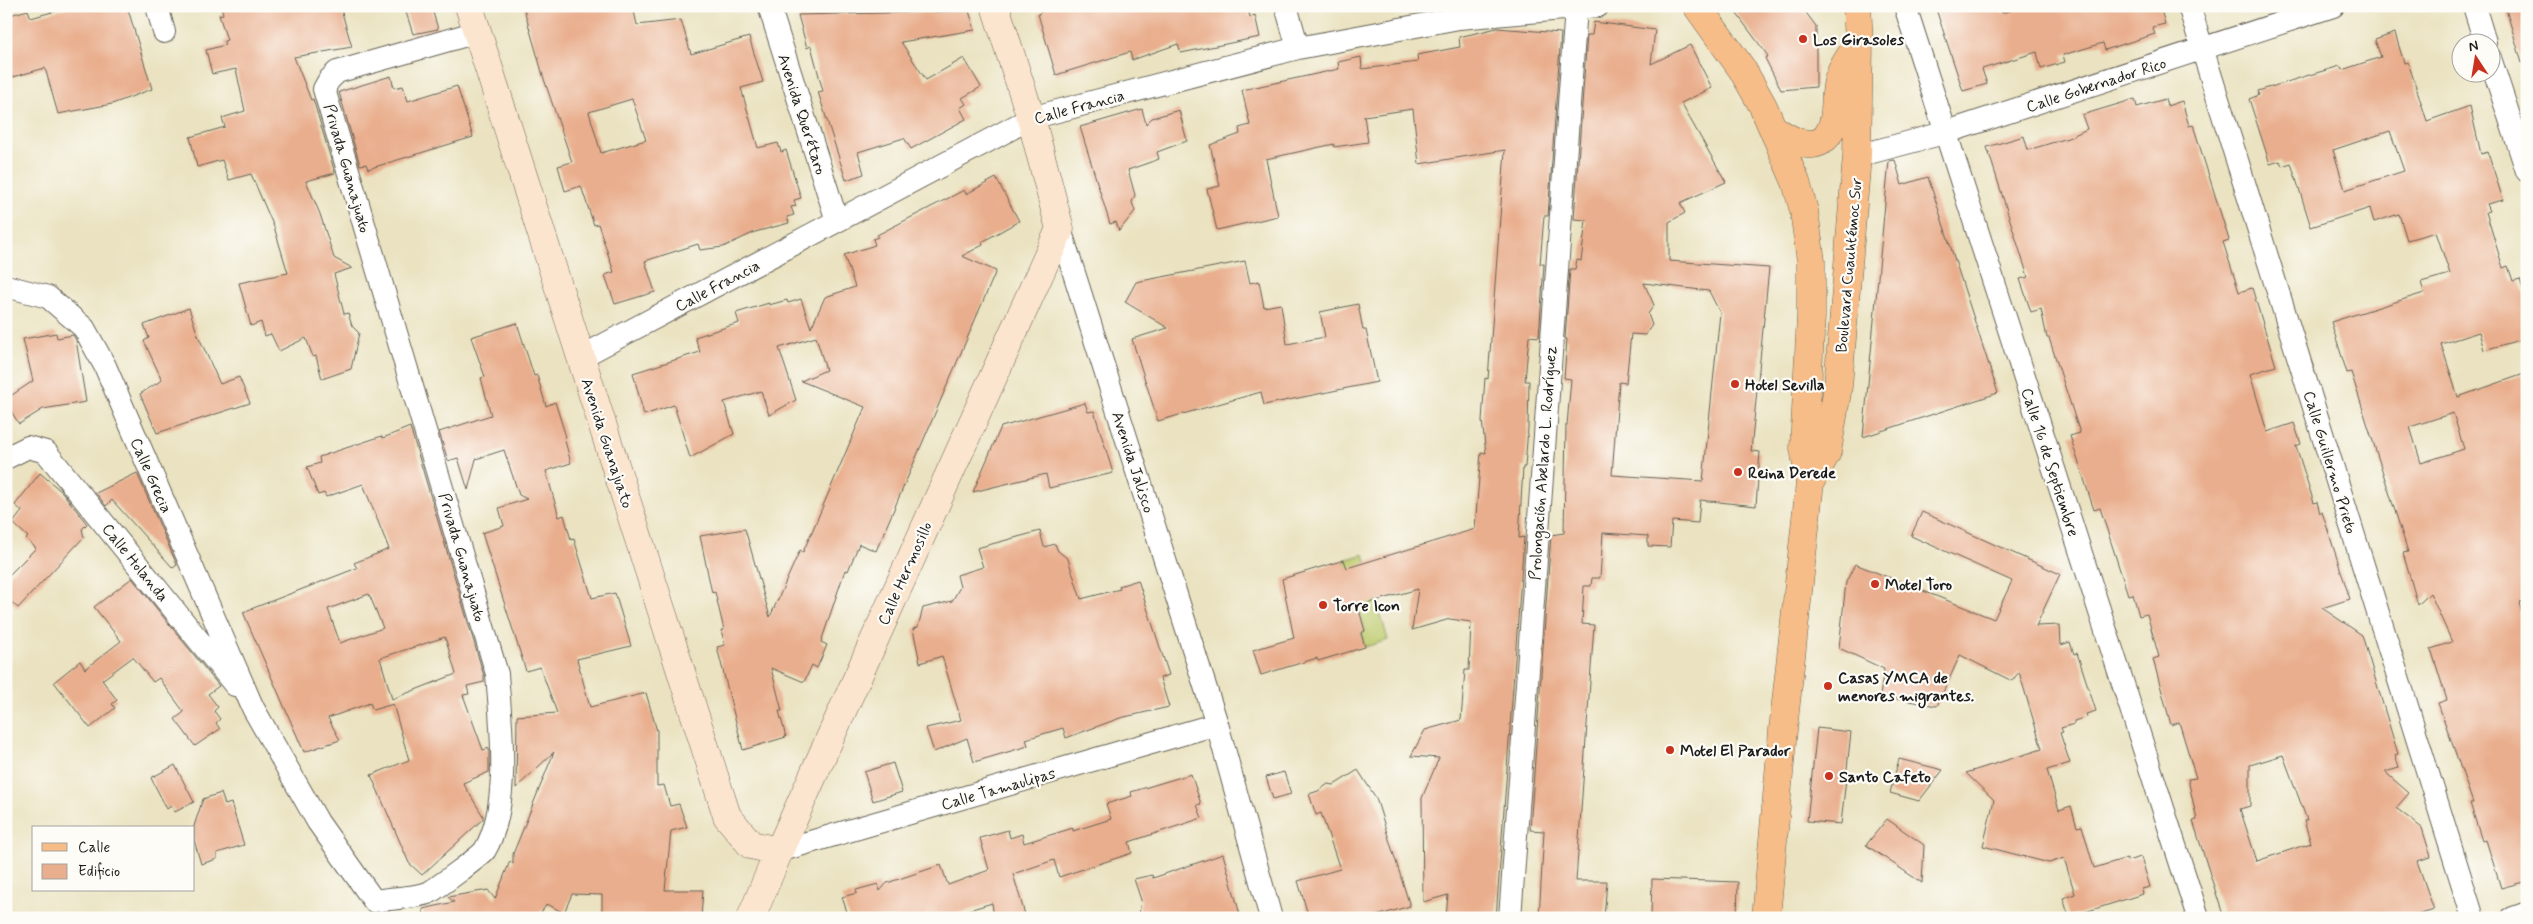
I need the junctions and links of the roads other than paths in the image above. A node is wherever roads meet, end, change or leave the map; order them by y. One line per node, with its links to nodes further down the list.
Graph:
1 (157, 6): 13 (street)
2 (468, 6): 14 (street, Avenida Guanajuato)
3 (769, 6): 25 (street, Avenida Querétaro)
4 (995, 6): 20 (street, Avenida Jalisco)
5 (1286, 6): 17 (street)
6 (1697, 6): 21 (main road, Boulevard Cuauhtémoc Sur)
7 (1856, 6): 16 (main road, Boulevard Cuauhtémoc Sur)
8 (1905, 6): 22 (street, Calle 16 de Septiembre)
9 (2189, 6): 18 (street, Calle Guillermo Prieto)
10 (2333, 6): 18 (street, Calle Gobernador Rico)
11 (2474, 6): 15 (street)
12 (1587, 7): 17 (street, Calle Francia); 38 (street, Prolongación Abelardo L. Rodríguez)
13 (164, 32)
14 (477, 32): 28 (street, Avenida Guanajuato); 31 (street, Privada Guanajuato)
15 (2483, 32)
16 (1859, 42): 21 (main road); 23 (main road, Boulevard Cuauhtémoc Sur)
17 (1298, 48): 20 (street, Calle Francia)
18 (2202, 50): 22 (street, Calle Gobernador Rico); 40 (street, Calle Guillermo Prieto)
19 (2498, 82): 24 (street)
20 (1030, 118): 25 (street, Calle Francia); 26 (street, Avenida Jalisco)
21 (1774, 129): 30 (main road, Boulevard Cuauhtémoc Sur)
22 (1944, 133): 23 (street, Calle Gobernador Rico); 35 (street, Calle 16 de Septiembre)
23 (1857, 156): 30 (main road, Boulevard Cuauhtémoc Sur)
24 (2527, 171)
25 (837, 221): 28 (street, Calle Francia)
26 (1060, 228): 32 (street, Avenida Jalisco); 33 (street, Calle Hermosillo)
27 (6, 286): 31 (street, Calle Grecia)
28 (581, 357): 33 (street, Avenida Guanajuato)
29 (6, 458): 31 (street, Calle Holanda)
30 (1810, 482): 39 (main road, Boulevard Cuauhtémoc Sur)
31 (253, 708)
32 (1217, 724): 33 (street, Calle Tamaulipas); 37 (street, Avenida Jalisco)
33 (779, 851): 36 (street, Calle Hermosillo)
34 (2527, 913): 41 (street)
35 (2198, 917)
36 (751, 918)
37 (1271, 918)
38 (1510, 918)
39 (1766, 918)
40 (2473, 918)
41 (2513, 918)

